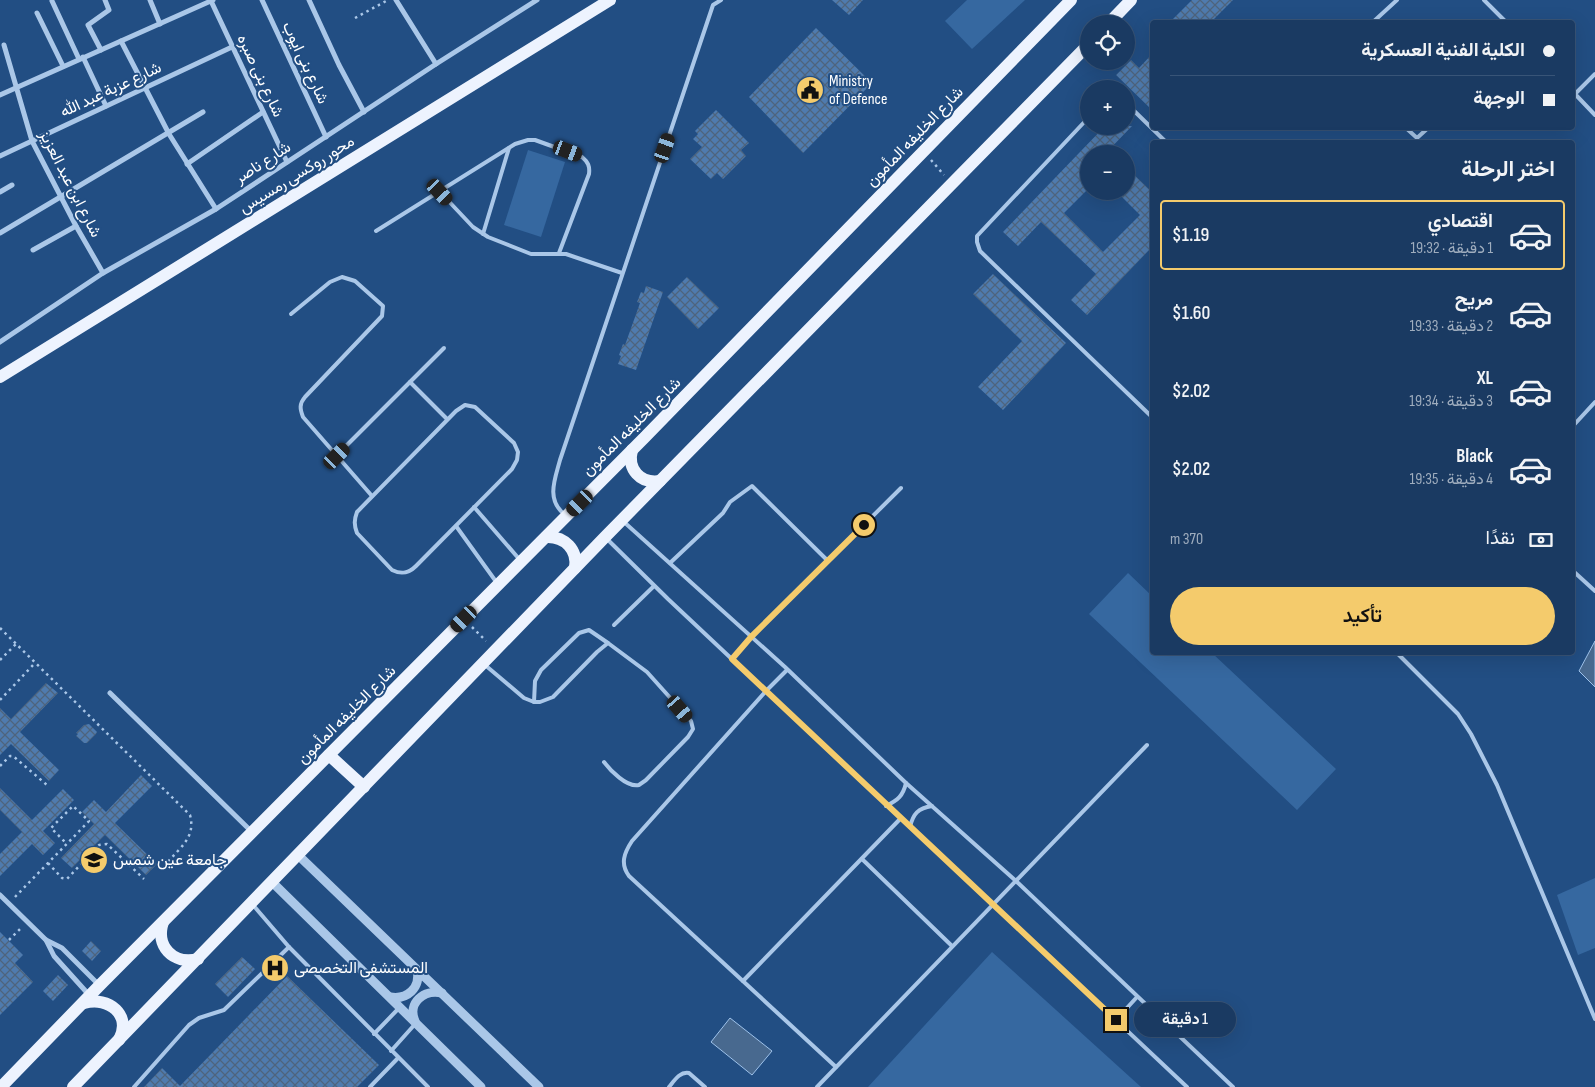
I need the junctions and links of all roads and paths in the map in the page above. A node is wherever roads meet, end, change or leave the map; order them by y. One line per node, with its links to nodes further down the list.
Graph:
1 (105, 0): 25 (street)
2 (150, 0): 21 (street)
3 (262, 0): 48 (street, شارع بنى ايوب)
4 (309, 0): 39 (street)
5 (388, 0): 18 (path)
6 (396, 0): 28 (street)
7 (537, 0): 28 (street, شارع ناصر)
8 (610, 0): 73 (main road, محور روكسى رمسيس)
9 (721, 0): 69 (lane)
10 (1071, 0): 52 (main road, شارع الخليفه المأمون)
11 (1131, 0): 17 (main road)
12 (1397, 0): 19 (lane)
13 (1484, 0): 20 (lane)
14 (52, 1): 27 (street)
15 (212, 1): 21 (street); 24 (street, شارع بنى صبره)
16 (37, 13): 29 (street)
17 (1117, 15)
18 (355, 18)
19 (1376, 20)
20 (1504, 20)
21 (160, 24): 22 (street)
22 (121, 41): 25 (street); 32 (street)
23 (4, 45): 31 (street, شارع ابن عبد العزيز)
24 (232, 47): 32 (street, شارع عزبة عبد الله); 38 (street, شارع بنى صبره)
25 (100, 50): 27 (street)
26 (1080, 53): 56 (main road)
27 (81, 58): 29 (street); 36 (street)
28 (436, 64): 39 (street, شارع ناصر)
29 (63, 66): 31 (street)
30 (1595, 74): 33 (lane)
31 (15, 88): 35 (street); 50 (street, شارع ابن عبد العزيز)
32 (145, 89): 36 (street, شارع عزبة عبد الله); 47 (street)
33 (1575, 91)
34 (1575, 93): 41 (lane)
35 (0, 95)
36 (106, 106): 50 (street, شارع عزبة عبد الله)
37 (203, 112): 47 (street)
38 (263, 112): 54 (street, شارع بنى صبره); 55 (street)
39 (364, 112): 48 (street, شارع ناصر)
40 (1135, 113): 43 (lane)
41 (1595, 115)
42 (1080, 127): 76 (lane)
43 (1150, 127)
44 (1153, 130): 49 (lane)
45 (1408, 130): 46 (lane)
46 (1426, 130)
47 (169, 134): 55 (street); 60 (street)
48 (326, 136): 54 (street, شارع ناصر)
49 (1164, 140)
50 (32, 141): 53 (street, شارع عزبة عبد الله); 60 (street, شارع ابن عبد العزيز)
51 (509, 148): 59 (lane); 65 (lane); 67 (lane)
52 (923, 152): 56 (path); 79 (main road, شارع الخليفه المأمون)
53 (0, 156)
54 (287, 162): 61 (street, شارع ناصر)
55 (187, 164): 61 (street)
56 (952, 183): 81 (main road)
57 (12, 185): 58 (street)
58 (0, 192)
59 (440, 192): 63 (lane); 65 (lane)
60 (61, 198): 62 (street, شارع ابن عبد العزيز); 64 (street)
61 (216, 209): 68 (street, شارع ناصر)
62 (76, 226): 66 (street); 68 (street, شارع ابن عبد العزيز)
63 (376, 231)
64 (0, 233)
65 (482, 234): 67 (lane)
66 (33, 250)
67 (559, 253): 69 (lane)
68 (103, 273): 71 (street, شارع ناصر)
69 (622, 273): 85 (lane)
70 (290, 314): 80 (lane)
71 (0, 342)
72 (444, 348): 74 (lane)
73 (0, 377)
74 (410, 382): 77 (lane); 80 (lane)
75 (1595, 402): 78 (lane)
76 (1150, 415)
77 (447, 419): 83 (lane); 84 (lane)
78 (1575, 424)
79 (632, 450): 81 (main road); 85 (main road, شارع الخليفه المأمون)
80 (337, 456): 83 (lane)
81 (660, 481): 86 (main road)
82 (901, 488): 90 (lane)
83 (372, 496): 87 (lane)
84 (474, 507): 87 (lane); 91 (lane)
85 (567, 516): 88 (main road, شارع الخليفه المأمون)
86 (622, 520): 89 (main road); 92 (lane)
87 (456, 526): 95 (lane)
88 (546, 537): 91 (main road, شارع الخليفه المأمون); 93 (main road)
89 (605, 538): 93 (main road); 96 (lane)
90 (828, 561): 92 (lane); 101 (lane)
91 (521, 562): 95 (main road, شارع الخليفه المأمون)
92 (670, 563): 101 (lane)
93 (575, 568): 104 (main road)
94 (1575, 573): 97 (lane)
95 (499, 586): 98 (main road, شارع الخليفه المأمون)
96 (654, 586): 99 (lane); 106 (lane)
97 (1595, 591)
98 (464, 619): 104 (path); 116 (main road, شارع الخليفه المأمون)
99 (614, 625)
100 (0, 628): 103 (path)
101 (751, 637): 106 (lane); 110 (lane)
102 (608, 643): 114 (lane); 114 (lane); 117 (lane)
103 (16, 644): 107 (path); 108 (path)
104 (495, 651): 109 (main road)
105 (1399, 655): 154 (lane)
106 (732, 659): 111 (lane)
107 (0, 660)
108 (35, 662): 113 (path); 131 (path)
109 (484, 663): 114 (lane); 121 (main road)
110 (787, 670): 111 (lane); 119 (lane)
111 (766, 691): 122 (lane); 147 (lane)
112 (110, 693): 126 (street)
113 (0, 700)
114 (534, 702)
115 (1147, 745): 133 (lane)
116 (329, 756): 121 (main road); 126 (main road, شارع الخليفه المأمون)
117 (604, 762)
118 (0, 766): 120 (path)
119 (906, 783): 122 (lane); 123 (lane)
120 (47, 786)
121 (364, 787): 128 (main road)
122 (886, 806): 124 (lane)
123 (932, 806): 125 (lane); 133 (lane)
124 (900, 818): 125 (lane); 129 (lane)
125 (910, 827): 138 (lane)
126 (252, 832): 139 (main road, شارع الخليفه المأمون)
127 (67, 844): 127 (path); 130 (path)
128 (298, 855): 134 (main road); 146 (street)
129 (862, 858): 143 (lane); 147 (lane)
130 (48, 863): 132 (path); 136 (path)
131 (167, 863)
132 (144, 879)
133 (1016, 881): 138 (lane); 151 (lane)
134 (272, 882): 137 (main road); 150 (street)
135 (0, 895): 136 (street)
136 (9, 903): 142 (street)
137 (251, 904): 144 (lane); 145 (main road)
138 (993, 904): 143 (lane); 155 (lane)
139 (163, 922): 145 (main road); 148 (main road, شارع الخليفه المأمون)
140 (22, 927): 141 (path)
141 (9, 940)
142 (46, 940): 148 (street); 152 (street)
143 (952, 946): 161 (lane)
144 (289, 947): 157 (lane); 164 (lane)
145 (198, 959): 158 (main road)
146 (417, 970): 149 (street); 150 (street)
147 (743, 981): 161 (lane)
148 (100, 986): 152 (main road, شارع الخليفه المأمون)
149 (442, 993): 156 (street); 168 (street)
150 (390, 997): 153 (street)
151 (1137, 997): 155 (lane); 173 (lane)
152 (87, 1000): 158 (main road); 162 (main road, شارع الخليفه المأمون)
153 (400, 1007): 156 (street); 157 (lane)
154 (1595, 1019)
155 (1116, 1020): 172 (lane)
156 (416, 1023): 159 (lane); 167 (street)
157 (374, 1034): 159 (lane)
158 (116, 1044): 163 (main road)
159 (391, 1051): 160 (lane)
160 (398, 1058): 165 (lane); 166 (lane)
161 (836, 1067): 171 (lane)
162 (1, 1087)
163 (73, 1087)
164 (134, 1087)
165 (370, 1087)
166 (428, 1087)
167 (481, 1087)
168 (540, 1087)
169 (669, 1087): 170 (lane)
170 (705, 1087)
171 (817, 1087)
172 (1187, 1087)
173 (1233, 1087)

